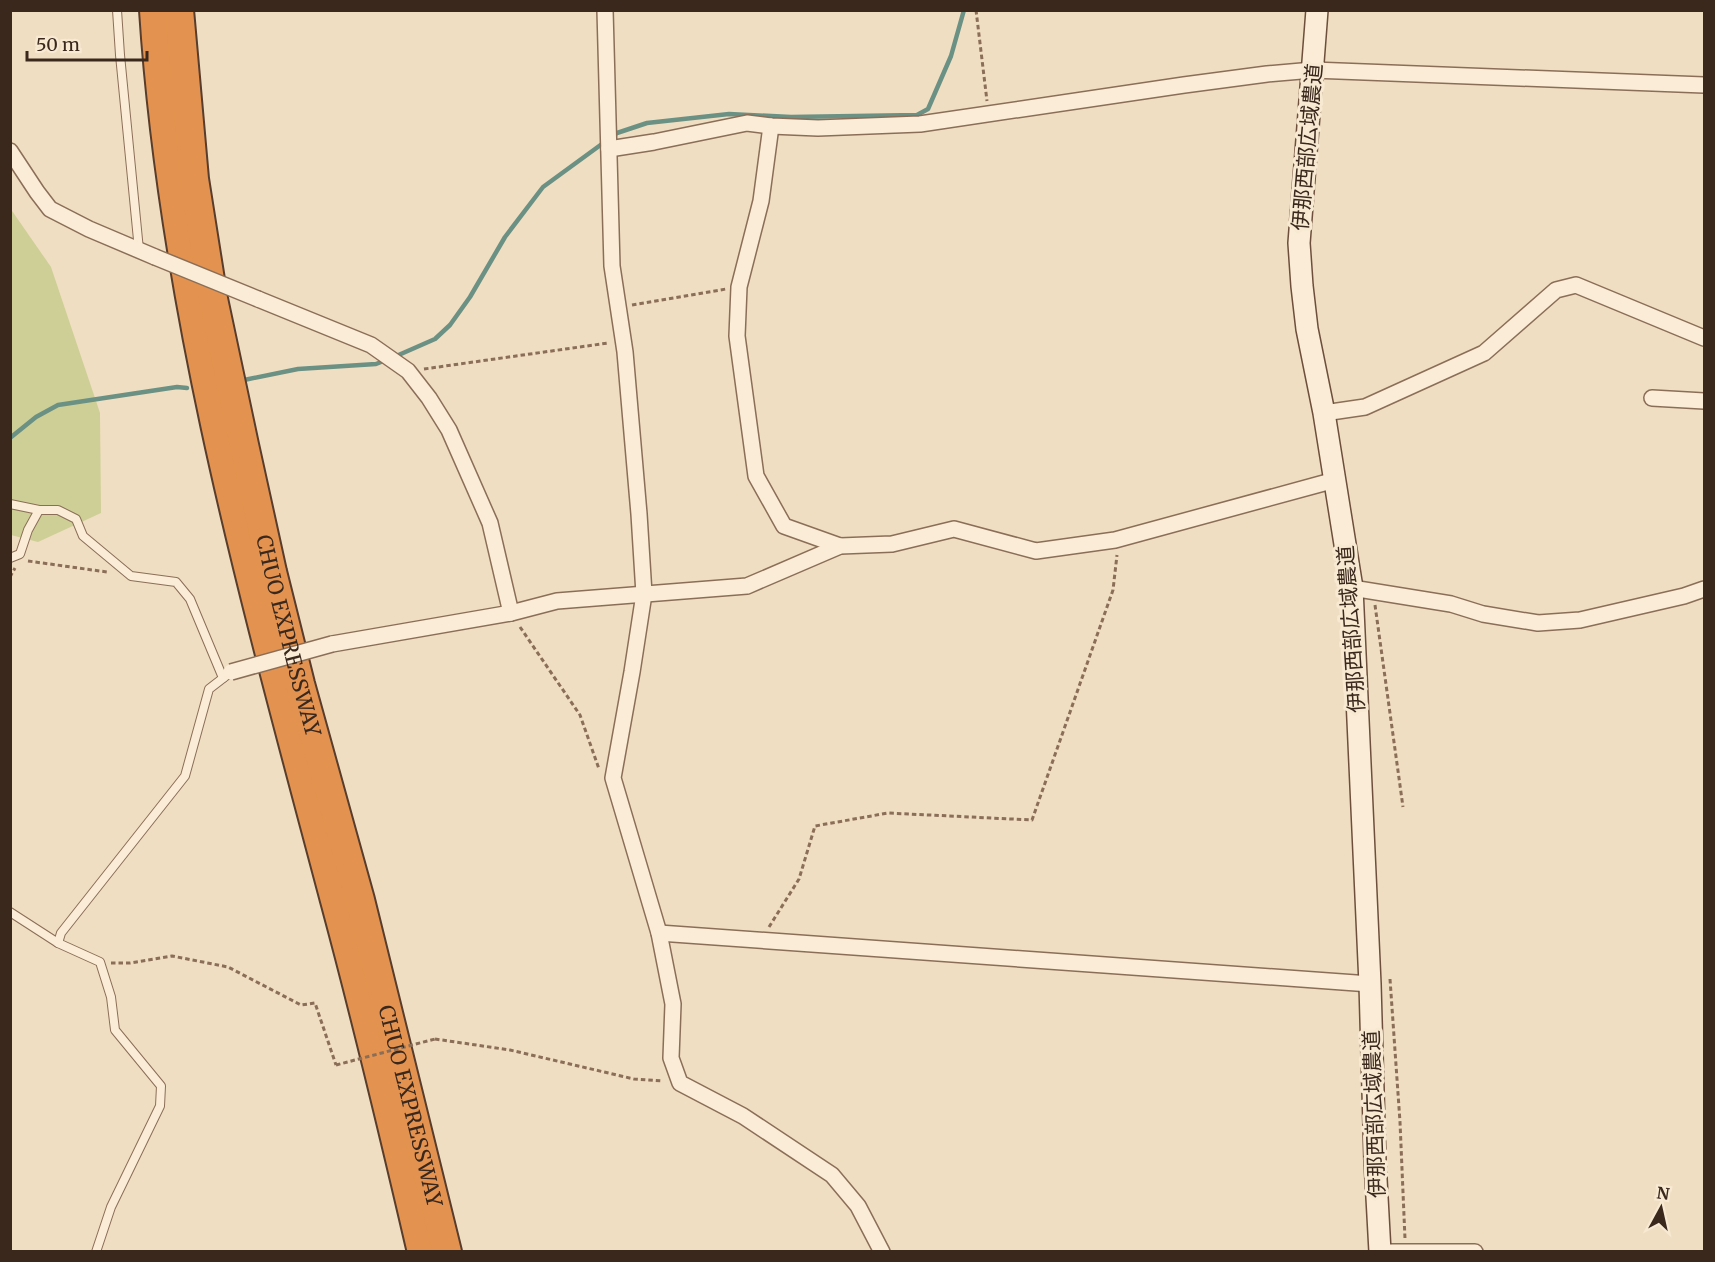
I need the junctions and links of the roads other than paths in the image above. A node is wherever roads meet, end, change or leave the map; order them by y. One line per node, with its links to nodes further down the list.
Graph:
1 (117, 10): 11 (lane)
2 (154, 10): 31 (highway, CHUO EXPRESSWAY)
3 (179, 10): 32 (highway, CHUO EXPRESSWAY)
4 (605, 10): 9 (street)
5 (1317, 10): 6 (street, 伊那西部広域農道)
6 (1313, 69): 7 (street); 8 (street); 15 (street, 伊那西部広域農道)
7 (1704, 86)
8 (771, 126): 9 (street); 19 (street)
9 (609, 148): 23 (street)
10 (10, 151): 11 (street)
11 (139, 249): 24 (street, bridge)
12 (1704, 338): 15 (street)
13 (1652, 398): 14 (street)
14 (1704, 401)
15 (1324, 413): 16 (street, 伊那西部広域農道)
16 (1335, 480): 19 (street); 21 (street, 伊那西部広域農道)
17 (10, 504): 18 (lane)
18 (39, 510): 20 (lane); 25 (lane)
19 (840, 546): 23 (street)
20 (10, 558)
21 (1352, 588): 22 (street); 29 (street, 伊那西部広域農道)
22 (1704, 589)
23 (644, 594): 24 (street); 27 (street)
24 (510, 613): 25 (street, bridge)
25 (227, 675): 28 (lane)
26 (10, 912): 28 (lane)
27 (659, 933): 29 (street); 33 (street)
28 (58, 943): 30 (lane)
29 (1370, 984): 34 (street, 伊那西部広域農道)
30 (96, 1251)
31 (422, 1251)
32 (447, 1251)
33 (882, 1251)
34 (1392, 1251): 35 (street)
35 (1475, 1251)

